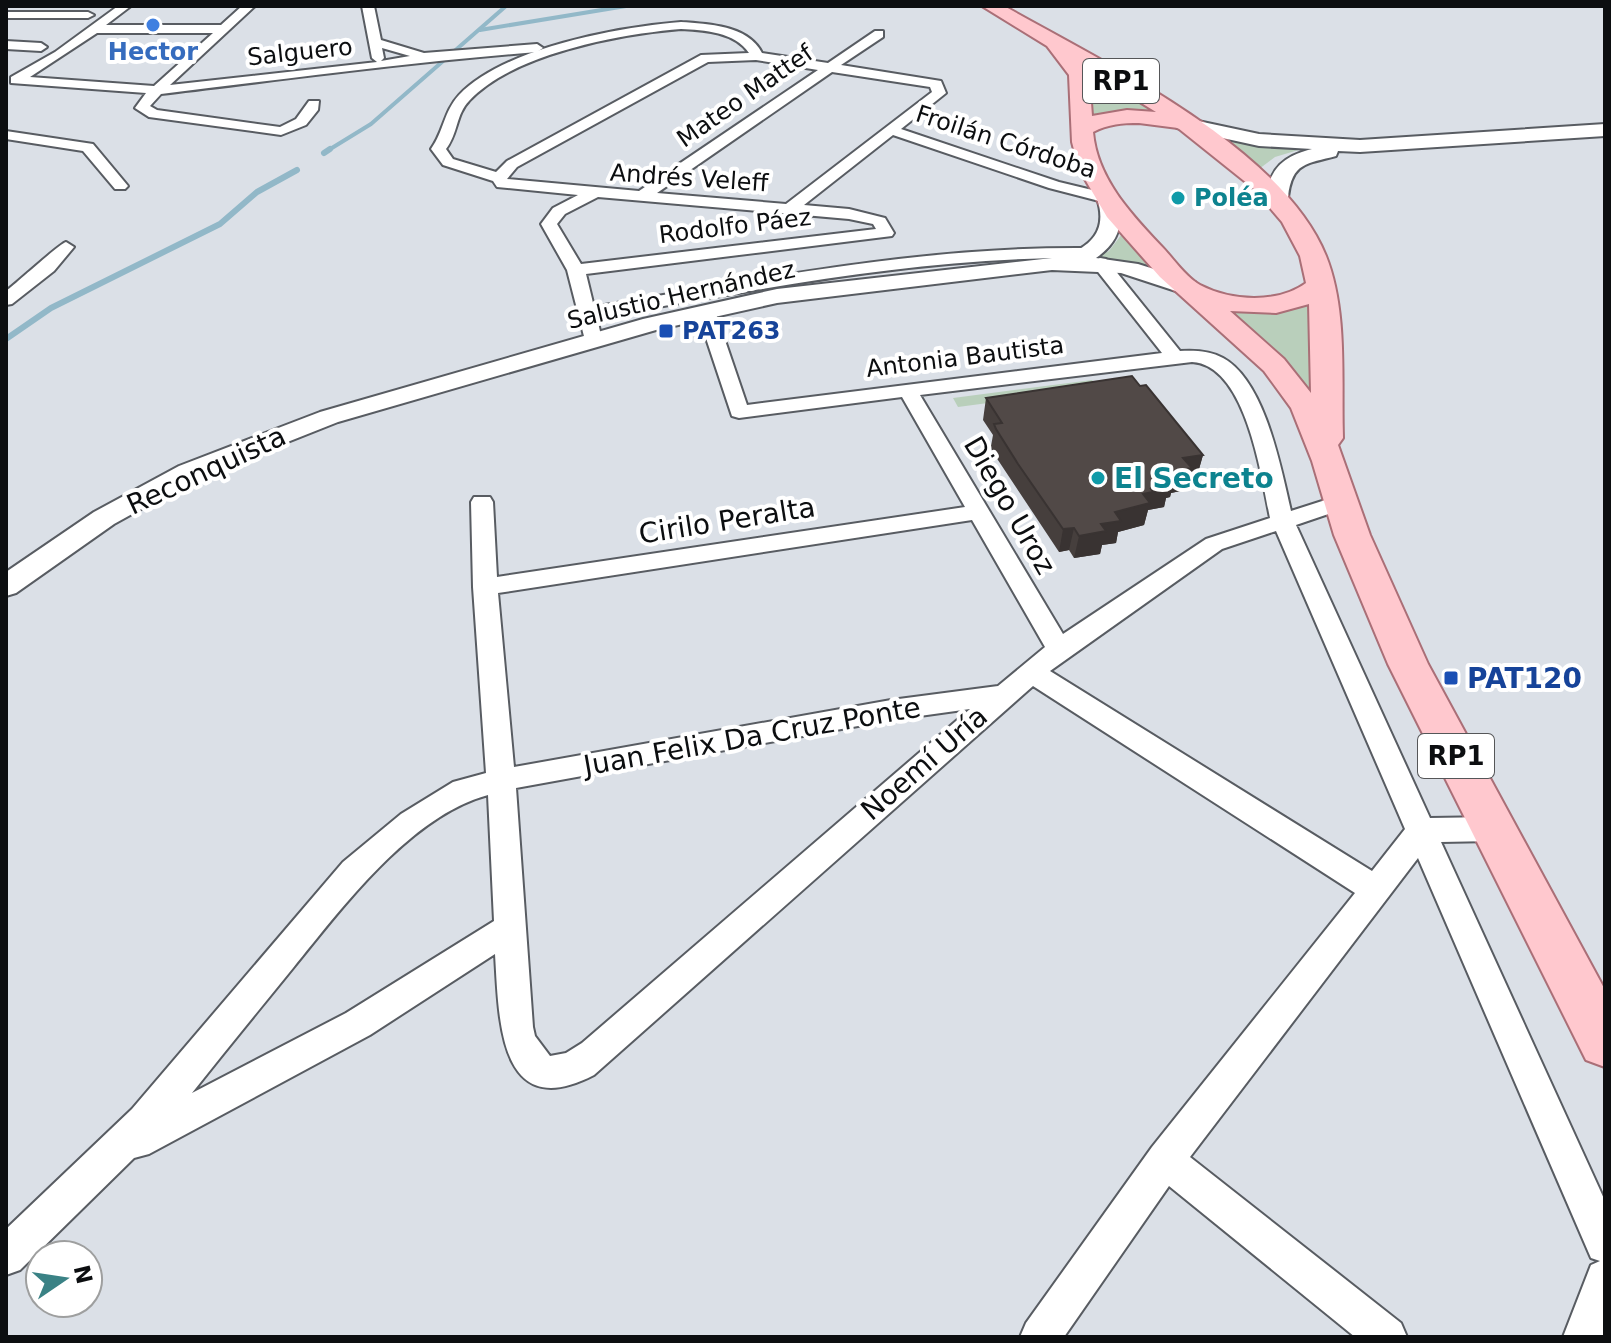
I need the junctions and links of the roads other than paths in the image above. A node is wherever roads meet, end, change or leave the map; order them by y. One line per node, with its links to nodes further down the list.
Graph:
1 (99, 6): 6 (street)
2 (125, 6): 9 (street)
3 (249, 6): 10 (street)
4 (368, 6): 13 (street)
5 (991, 6): 15 (main road, RP1)
6 (88, 15): 7 (street); 7 (street)
7 (6, 17)
8 (683, 26): 12 (street); 18 (street); 19 (street)
9 (95, 29): 10 (street); 22 (street)
10 (223, 29): 23 (street)
11 (879, 34): 21 (street, Mateo Mattef)
12 (587, 38): 17 (street, Salguero); 34 (street)
13 (375, 42): 17 (street); 20 (street)
14 (6, 45): 16 (street)
15 (1056, 45): 28 (main road, RP1); 30 (main road, RP1)
16 (6, 54)
17 (443, 56): 20 (street, Salguero)
18 (756, 56): 19 (street); 21 (street)
19 (705, 58): 34 (street)
20 (380, 65): 23 (street, Salguero)
21 (828, 68): 29 (street); 38 (street, Mateo Mattef)
22 (11, 82): 23 (street, Salguero)
23 (159, 90): 26 (street); 27 (street)
24 (6, 94): 25 (street)
25 (53, 98)
26 (116, 103)
27 (314, 104)
28 (1184, 124): 30 (main road, RP1); 33 (main road); 37 (main road, RP1)
29 (891, 130): 39 (street, Froilán Córdoba); 40 (street)
30 (1080, 130): 39 (main road, RP1)
31 (1605, 130): 33 (main road)
32 (6, 135): 35 (street)
33 (1360, 146): 37 (main road)
34 (500, 181): 36 (street, Andrés Veleff); 41 (street)
35 (120, 186)
36 (592, 194): 38 (street, Andrés Veleff); 41 (street)
37 (1277, 197): 47 (main road, RP1)
38 (639, 198): 40 (street, Andrés Veleff)
39 (1107, 198): 44 (street); 48 (main road, RP1)
40 (789, 209): 42 (street, Andrés Veleff)
41 (537, 214): 46 (street)
42 (883, 227): 45 (street); 46 (street, Rodolfo Páez)
43 (66, 247): 49 (street)
44 (1096, 258): 45 (street); 48 (street, Salustio Hernández); 50 (street, Salustio Hernández); 53 (street)
45 (907, 265): 51 (street)
46 (576, 270): 51 (street)
47 (1319, 286): 48 (main road, RP1); 56 (main road, RP1)
48 (1187, 287): 56 (main road)
49 (6, 300)
50 (706, 311): 52 (street, Salustio Hernández); 55 (street, Antonia Bautista)
51 (586, 314): 52 (street)
52 (593, 340): 54 (street, Salustio Hernández)
53 (1175, 357): 55 (street, Antonia Bautista); 60 (street, Antonia Bautista)
54 (422, 388): 61 (street, Reconquista)
55 (908, 391): 59 (street, Diego Uroz)
56 (1328, 461): 58 (main road, RP1)
57 (482, 502): 62 (street)
58 (1341, 502): 60 (street, Noemí Uría); 67 (main road, RP1)
59 (979, 512): 62 (street, Cirilo Peralta); 63 (street, Diego Uroz)
60 (1282, 519): 63 (street, Noemí Uría); 68 (street)
61 (6, 586)
62 (485, 587): 66 (street)
63 (1059, 649): 64 (street, Noemí Uría)
64 (1031, 672): 65 (street, Noemí Uría); 69 (street)
65 (1004, 694): 66 (street, Juan Felix Da Cruz Ponte); 70 (street, Noemí Uría)
66 (501, 780): 70 (street); 72 (street, Juan Felix Da Cruz Ponte)
67 (1493, 829): 68 (street); 71 (main road, RP1)
68 (1422, 830): 69 (street); 74 (street)
69 (1376, 890): 73 (street)
70 (510, 928): 72 (street)
71 (1605, 1042)
72 (112, 1154): 75 (street, Juan Felix Da Cruz Ponte)
73 (1165, 1160): 77 (street); 78 (street)
74 (1605, 1244)
75 (6, 1256)
76 (1605, 1279): 79 (street)
77 (1040, 1337)
78 (1387, 1337)
79 (1583, 1337)

